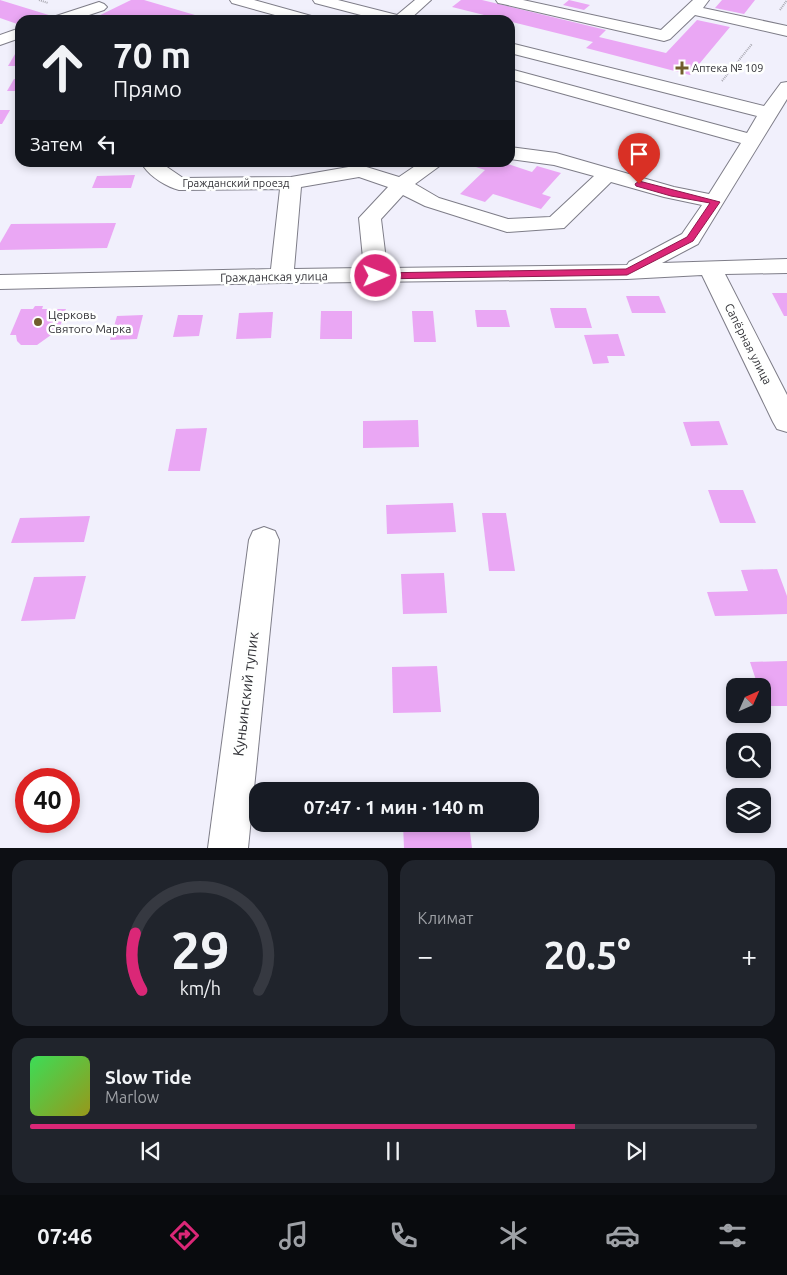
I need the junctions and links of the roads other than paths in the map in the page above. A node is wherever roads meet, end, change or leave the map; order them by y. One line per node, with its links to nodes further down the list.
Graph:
1 (76, 0): 8 (street)
2 (237, 0): 9 (street)
3 (320, 0): 10 (street)
4 (424, 0): 11 (street)
5 (503, 0): 6 (street)
6 (520, 2): 7 (street)
7 (698, 5): 12 (street)
8 (74, 15)
9 (292, 15)
10 (379, 15)
11 (405, 15)
12 (787, 31)
13 (15, 35): 14 (street)
14 (0, 40)
15 (515, 50): 18 (street)
16 (515, 75): 18 (street)
17 (787, 87): 18 (street)
18 (765, 125): 27 (street)
19 (515, 154): 24 (street)
20 (154, 167): 25 (street, Гражданский проезд)
21 (354, 167): 25 (street, Гражданский проезд)
22 (360, 167): 26 (street, Гражданский проезд)
23 (428, 167): 26 (street)
24 (608, 174): 26 (street, Гражданский проезд); 27 (street)
25 (291, 184): 31 (street)
26 (401, 185): 32 (street)
27 (715, 202): 30 (street)
28 (787, 266): 29 (street, Гражданская улица)
29 (710, 267): 30 (street, Гражданская улица); 34 (street, Сапёрная улица)
30 (627, 272): 32 (street, Гражданская улица)
31 (282, 276): 32 (street, Гражданская улица); 33 (street, Гражданская улица)
32 (376, 276)
33 (0, 282)
34 (787, 422)
35 (264, 540): 36 (street, Куньинский тупик)
36 (228, 848)

